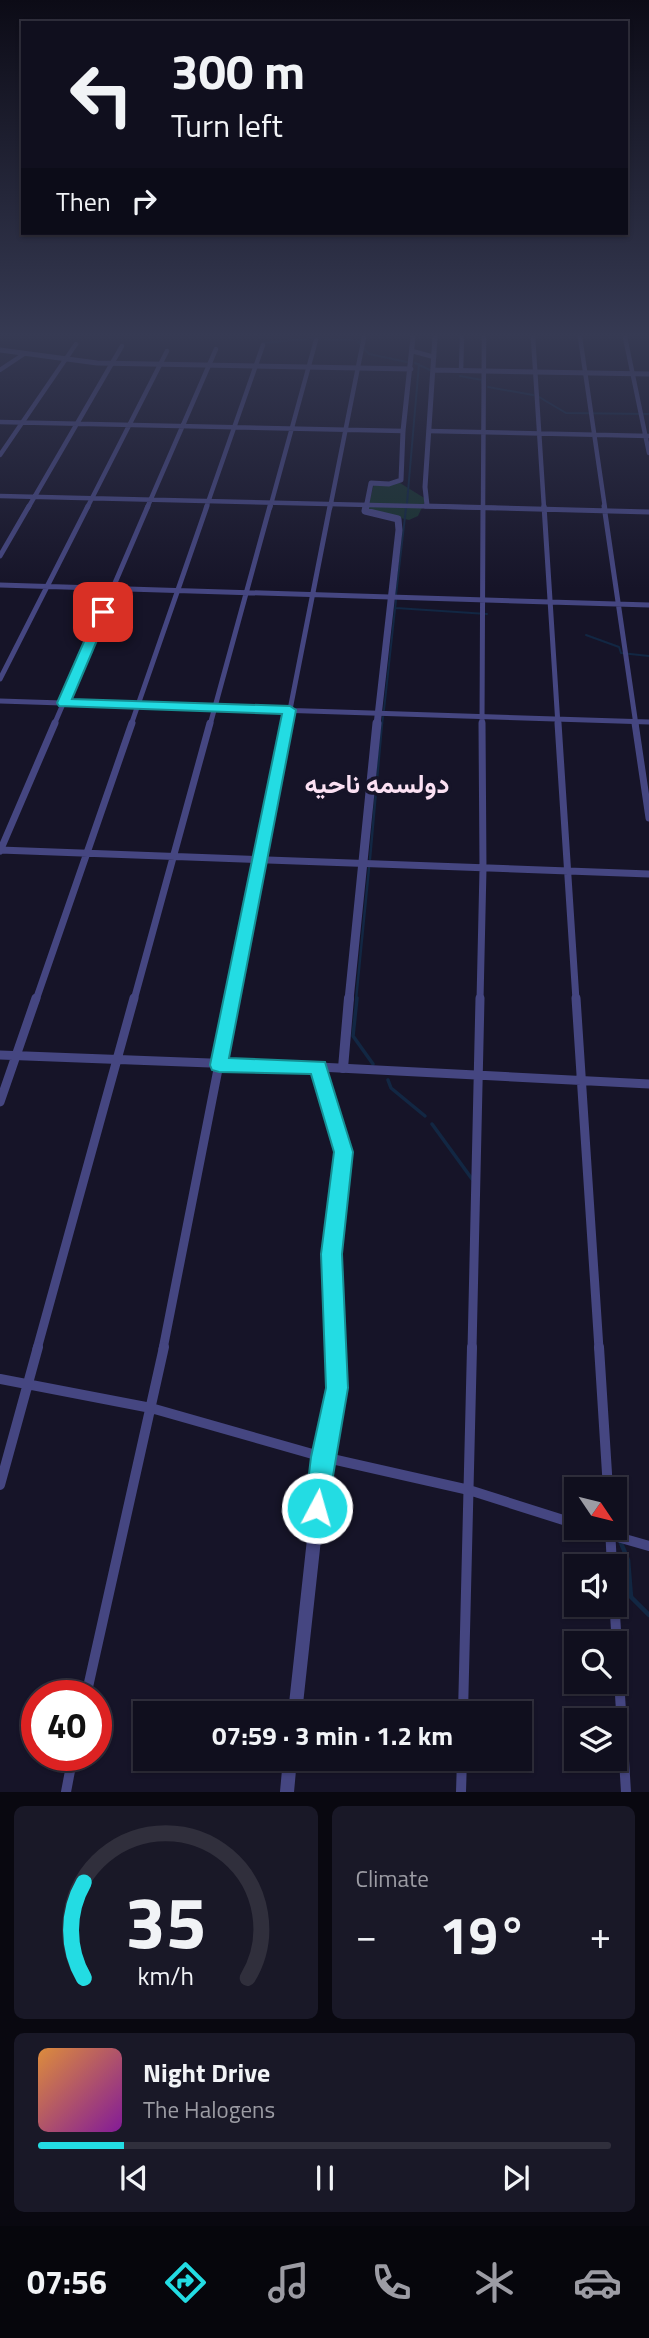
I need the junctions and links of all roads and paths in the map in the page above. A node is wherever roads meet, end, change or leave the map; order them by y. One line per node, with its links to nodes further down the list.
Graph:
1 (131, 421): 14 (street)
2 (185, 421): 15 (street)
3 (236, 421): 16 (street)
4 (294, 421): 17 (street)
5 (348, 421): 18 (street)
6 (404, 421): 19 (street)
7 (430, 421): 20 (street)
8 (484, 421): 21 (street)
9 (538, 421): 22 (street)
10 (592, 421): 23 (street)
11 (0, 422): 12 (street)
12 (22, 422): 13 (street); 26 (street)
13 (76, 423): 14 (street); 28 (street)
14 (129, 425): 15 (street); 29 (street)
15 (183, 426): 16 (street); 30 (street)
16 (234, 427): 17 (street); 31 (street)
17 (292, 428): 18 (street); 32 (street)
18 (346, 430): 19 (street); 33 (street)
19 (403, 431): 34 (street)
20 (429, 431): 21 (street); 35 (street)
21 (484, 432): 22 (street); 36 (street)
22 (539, 434): 23 (street); 37 (street)
23 (594, 435): 24 (street); 38 (street)
24 (647, 436): 25 (street)
25 (649, 453)
26 (0, 455)
27 (0, 496): 28 (street)
28 (34, 496): 29 (street); 40 (street)
29 (92, 497): 30 (street); 42 (street)
30 (151, 499): 31 (street); 43 (street)
31 (208, 500): 32 (street); 44 (street)
32 (271, 502): 33 (street); 45 (street)
33 (331, 504): 34 (street); 46 (street)
34 (365, 504): 35 (street); 47 (street)
35 (427, 505): 36 (street)
36 (483, 508): 37 (street); 48 (street)
37 (544, 509): 38 (street); 49 (street)
38 (605, 510): 39 (street); 50 (street)
39 (649, 512)
40 (0, 556)
41 (0, 585): 42 (street)
42 (47, 587): 43 (street); 52 (street)
43 (113, 589): 44 (street); 54 (street)
44 (177, 591): 45 (street); 55 (street)
45 (246, 593): 46 (street); 56 (street)
46 (313, 595): 47 (street); 57 (street)
47 (391, 597): 48 (street); 58 (street)
48 (482, 600): 49 (street); 59 (street)
49 (551, 602): 50 (street); 60 (street)
50 (619, 604): 51 (street); 61 (street)
51 (649, 605)
52 (0, 679)
53 (0, 701): 54 (street)
54 (64, 703): 55 (street); 64 (street)
55 (136, 705): 56 (street); 65 (street)
56 (214, 708): 57 (street); 66 (street)
57 (290, 710): 58 (street); 67 (street)
58 (378, 714): 59 (street); 68 (street)
59 (482, 717): 60 (street); 69 (street)
60 (559, 719): 61 (street); 70 (street)
61 (636, 722): 62 (street); 63 (street)
62 (649, 722)
63 (649, 818)
64 (0, 850): 65 (street)
65 (84, 853): 66 (street); 73 (street)
66 (174, 856): 67 (street); 74 (street)
67 (260, 860): 68 (street); 75 (street)
68 (360, 863): 69 (street); 77 (street)
69 (483, 869): 70 (street); 78 (street)
70 (566, 872): 71 (street); 79 (street)
71 (649, 874)
72 (0, 1055): 73 (street)
73 (16, 1056): 74 (street); 81 (street)
74 (117, 1060): 75 (street); 83 (street)
75 (219, 1065): 76 (street); 84 (street)
76 (318, 1067): 77 (street); 85 (street)
77 (343, 1068): 78 (street)
78 (479, 1077): 79 (street); 88 (street)
79 (583, 1081): 80 (street); 86 (street)
80 (649, 1084)
81 (0, 1102)
82 (0, 1379): 83 (street)
83 (28, 1385): 84 (street); 87 (street)
84 (150, 1408): 85 (street); 93 (street)
85 (323, 1457): 88 (street); 94 (street)
86 (607, 1477)
87 (0, 1485)
88 (469, 1490): 89 (street); 95 (street)
89 (564, 1520)
90 (627, 1538): 91 (street)
91 (649, 1546)
92 (615, 1617): 102 (street)
93 (90, 1680)
94 (296, 1701)
95 (463, 1701)
96 (70, 1771): 99 (street)
97 (289, 1771): 100 (street)
98 (462, 1771): 101 (street)
99 (66, 1792)
100 (287, 1792)
101 (461, 1792)
102 (626, 1792)

